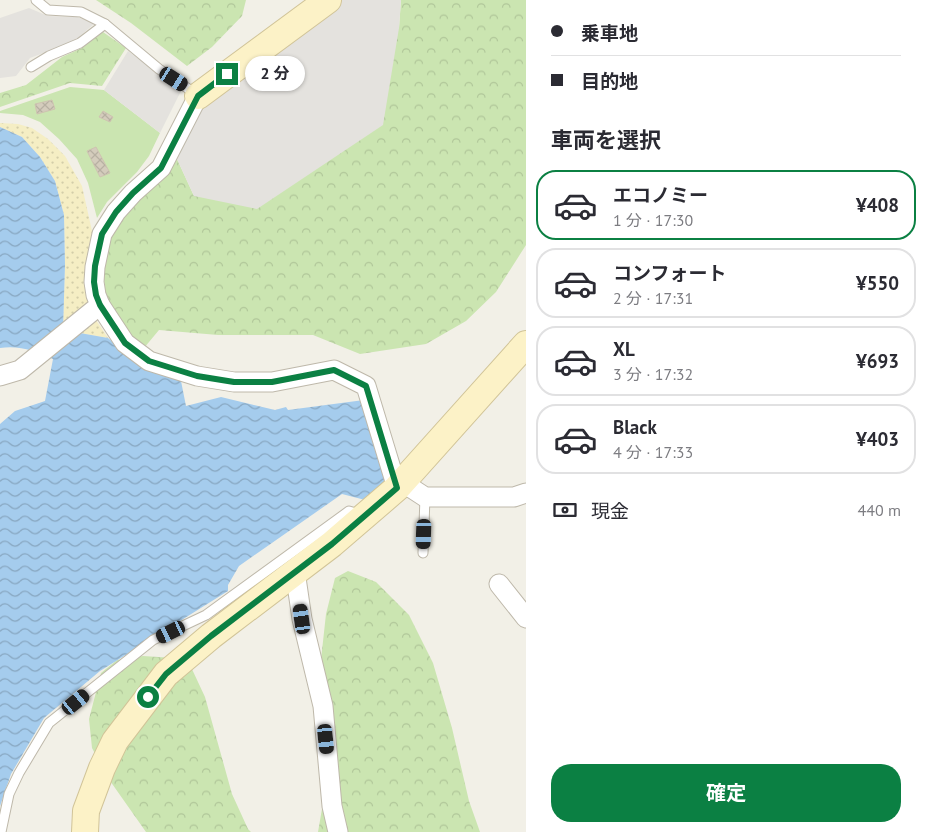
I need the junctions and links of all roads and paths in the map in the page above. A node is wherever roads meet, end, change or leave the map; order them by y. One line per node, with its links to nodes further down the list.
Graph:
1 (36, 0): 3 (lane)
2 (328, 0): 5 (street)
3 (105, 24): 4 (lane); 5 (lane)
4 (31, 66)
5 (198, 96): 6 (street)
6 (100, 305): 8 (street); 9 (street)
7 (521, 359): 9 (street)
8 (0, 376)
9 (399, 485): 11 (street); 12 (street)
10 (526, 495): 11 (street)
11 (425, 497): 13 (lane)
12 (364, 516): 14 (street); 17 (lane)
13 (423, 553)
14 (295, 572): 18 (street); 19 (street)
15 (499, 584): 16 (street)
16 (526, 618)
17 (1, 832)
18 (85, 832)
19 (338, 832)

